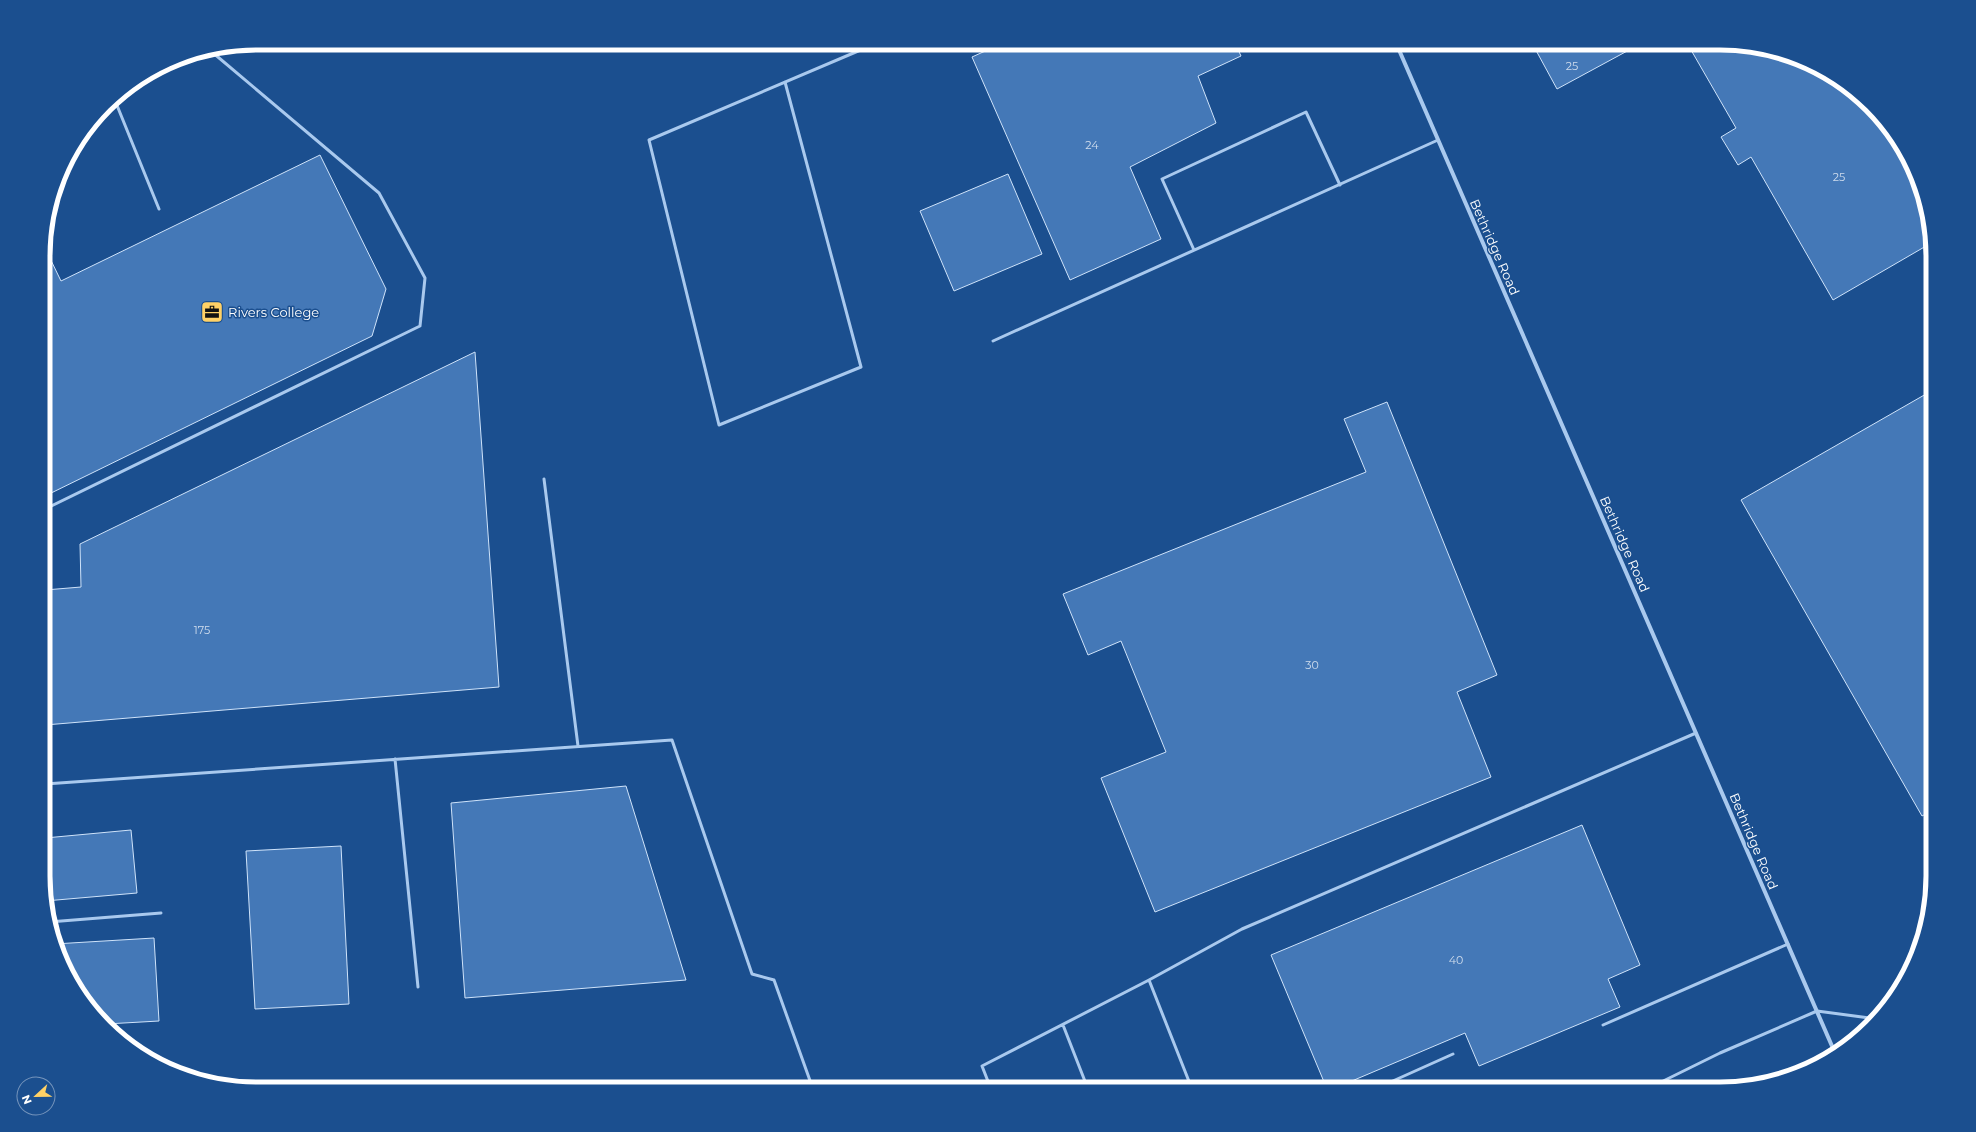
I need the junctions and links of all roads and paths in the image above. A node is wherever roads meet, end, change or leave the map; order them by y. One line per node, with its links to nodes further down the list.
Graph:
1 (860, 50): 4 (lane)
2 (1399, 50): 6 (street, Bethridge Road)
3 (215, 54): 12 (lane)
4 (785, 82): 4 (lane)
5 (116, 104): 8 (lane)
6 (1438, 140): 7 (lane); 13 (street, Bethridge Road)
7 (1340, 184): 9 (lane); 9 (lane)
8 (159, 209)
9 (1194, 250): 10 (lane)
10 (993, 341)
11 (544, 479): 14 (lane)
12 (50, 507)
13 (1696, 733): 19 (street, Bethridge Road); 20 (lane)
14 (578, 746): 15 (lane); 28 (lane)
15 (395, 759): 16 (lane); 21 (lane)
16 (50, 784)
17 (161, 913): 18 (lane)
18 (55, 921)
19 (1788, 944): 22 (street, Bethridge Road); 25 (lane)
20 (1150, 980): 24 (lane); 31 (lane)
21 (418, 987)
22 (1817, 1011): 23 (lane); 26 (street, Bethridge Road); 33 (lane)
23 (1870, 1017)
24 (1063, 1025): 29 (lane); 30 (lane)
25 (1604, 1025)
26 (1832, 1048)
27 (1454, 1054): 32 (lane)
28 (810, 1082)
29 (988, 1082)
30 (1085, 1082)
31 (1189, 1082)
32 (1391, 1082)
33 (1661, 1082)

